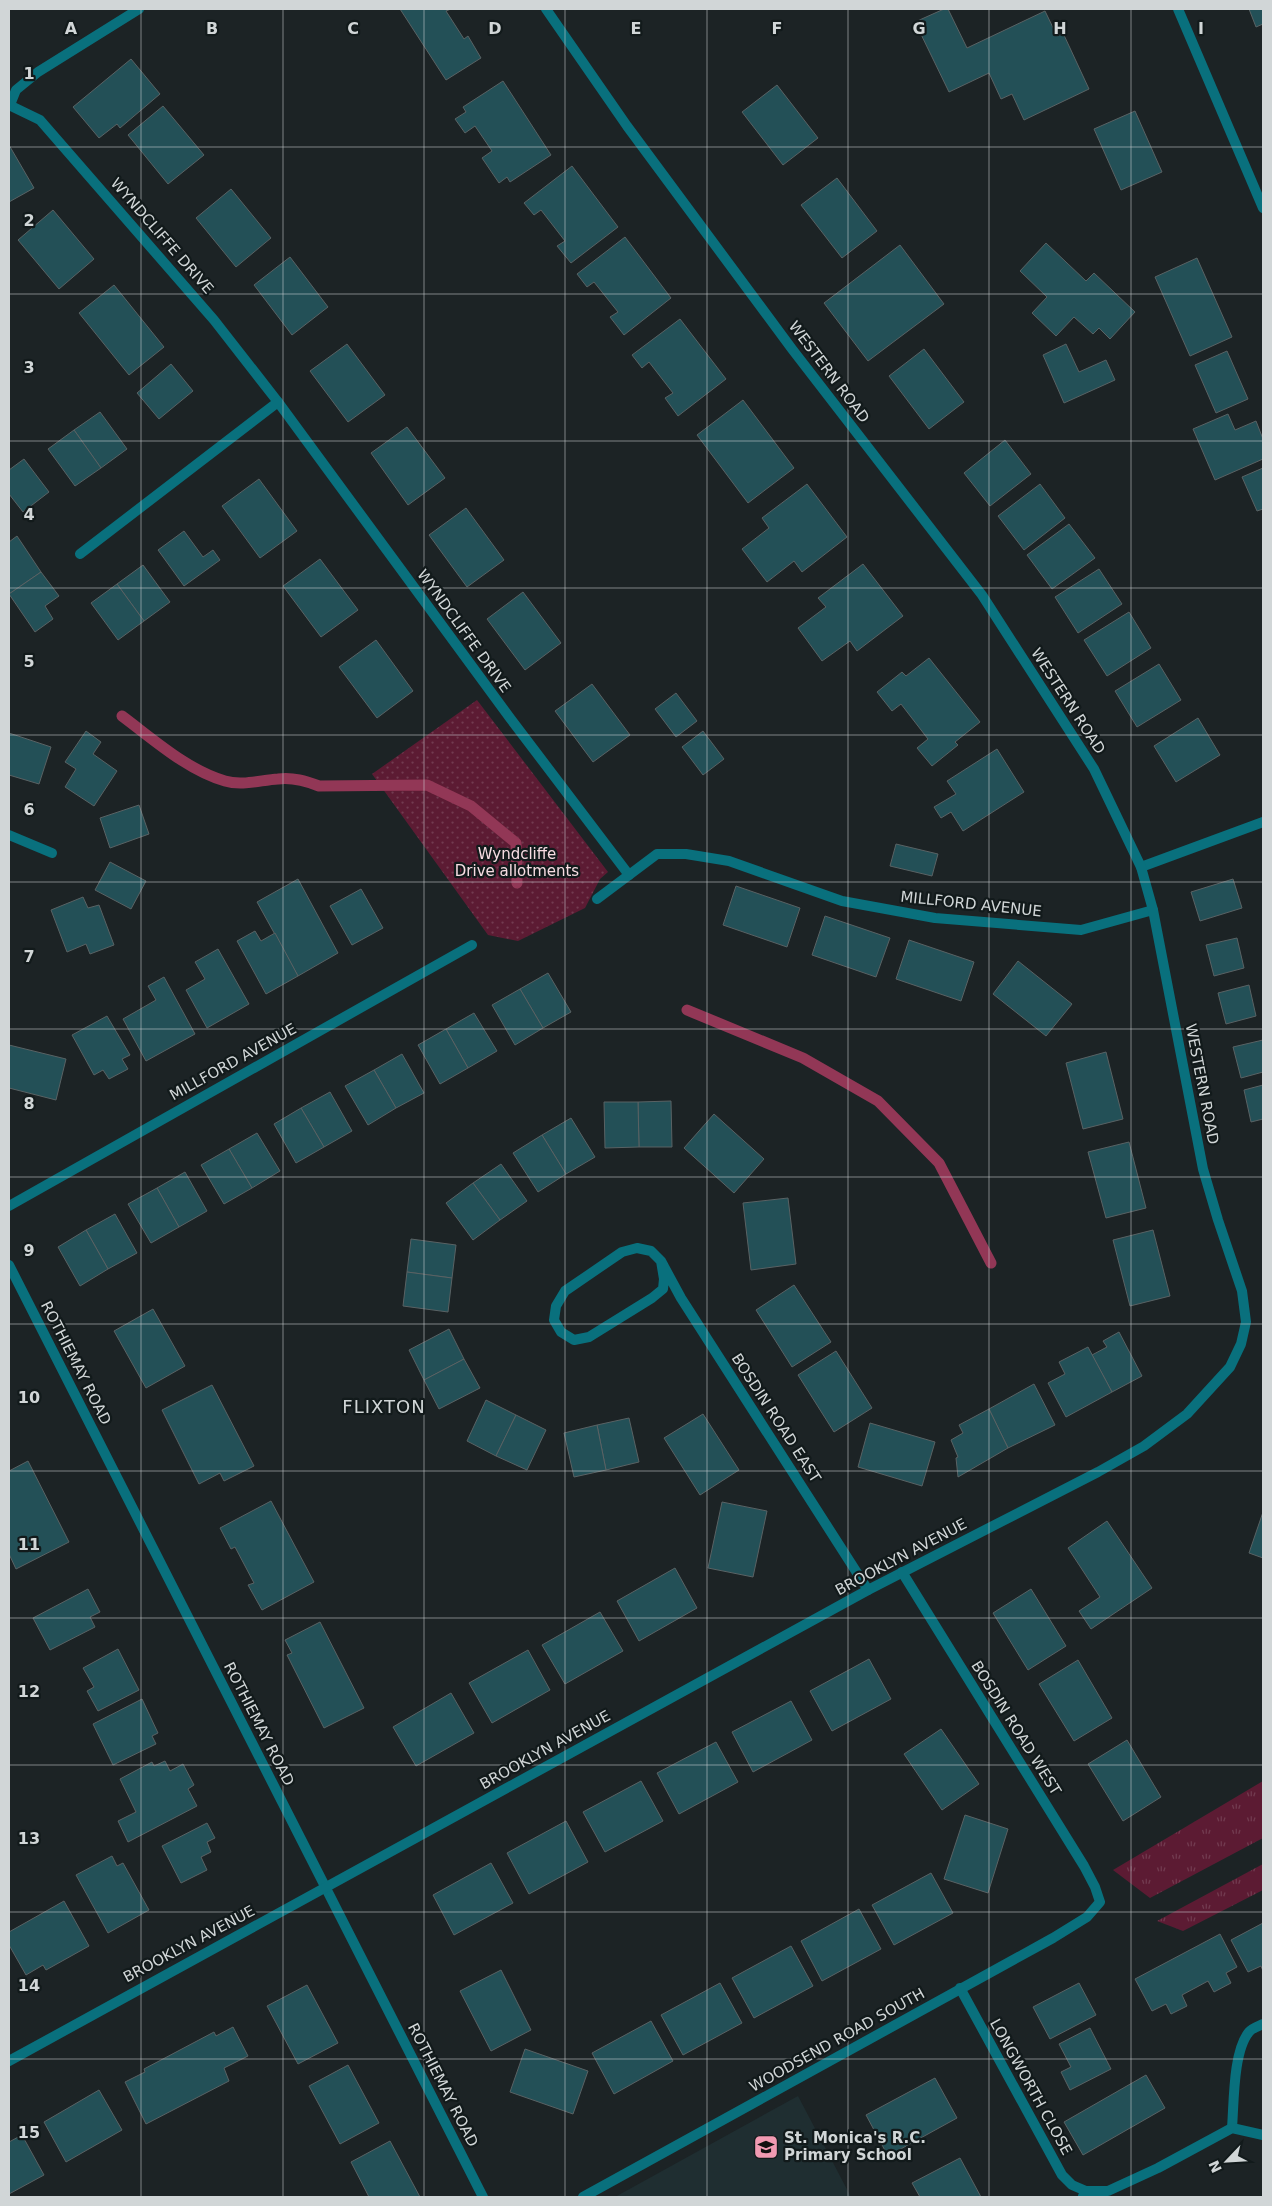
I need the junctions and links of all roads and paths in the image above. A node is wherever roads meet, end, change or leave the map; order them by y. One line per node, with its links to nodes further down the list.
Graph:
1 (139, 9): 4 (street, WYNDCLIFFE DRIVE)
2 (546, 9): 13 (street, WESTERN ROAD)
3 (1178, 9): 6 (street)
4 (10, 105): 8 (street, WYNDCLIFFE DRIVE)
5 (1263, 178): 6 (street)
6 (1252, 182): 7 (street)
7 (1263, 208)
8 (278, 402): 9 (street); 14 (street, WYNDCLIFFE DRIVE)
9 (80, 554)
10 (1263, 822): 13 (street)
11 (9, 835): 12 (street)
12 (52, 853)
13 (1141, 868): 16 (street, WESTERN ROAD)
14 (630, 875): 15 (street, MILLFORD AVENUE); 16 (street, MILLFORD AVENUE)
15 (597, 899)
16 (1153, 910): 21 (street, WESTERN ROAD)
17 (472, 945): 18 (street, MILLFORD AVENUE)
18 (9, 1206)
19 (661, 1261): 19 (street); 23 (street, BOSDIN ROAD EAST)
20 (9, 1265): 24 (street, ROTHIEMAY ROAD)
21 (1098, 1472): 22 (street, BROOKLYN AVENUE)
22 (902, 1572): 23 (street, BROOKLYN AVENUE); 25 (street, BOSDIN ROAD WEST)
23 (868, 1590): 24 (street, BROOKLYN AVENUE)
24 (326, 1887): 28 (street, BROOKLYN AVENUE); 32 (street, ROTHIEMAY ROAD)
25 (1100, 1902): 26 (street, WOODSEND ROAD SOUTH)
26 (960, 1988): 31 (street, LONGWORTH CLOSE); 33 (street, WOODSEND ROAD SOUTH)
27 (1263, 2024): 29 (street)
28 (9, 2061)
29 (1232, 2128): 30 (street); 31 (street, LONGWORTH CLOSE)
30 (1263, 2135)
31 (1084, 2194)
32 (483, 2197)
33 (583, 2197)

